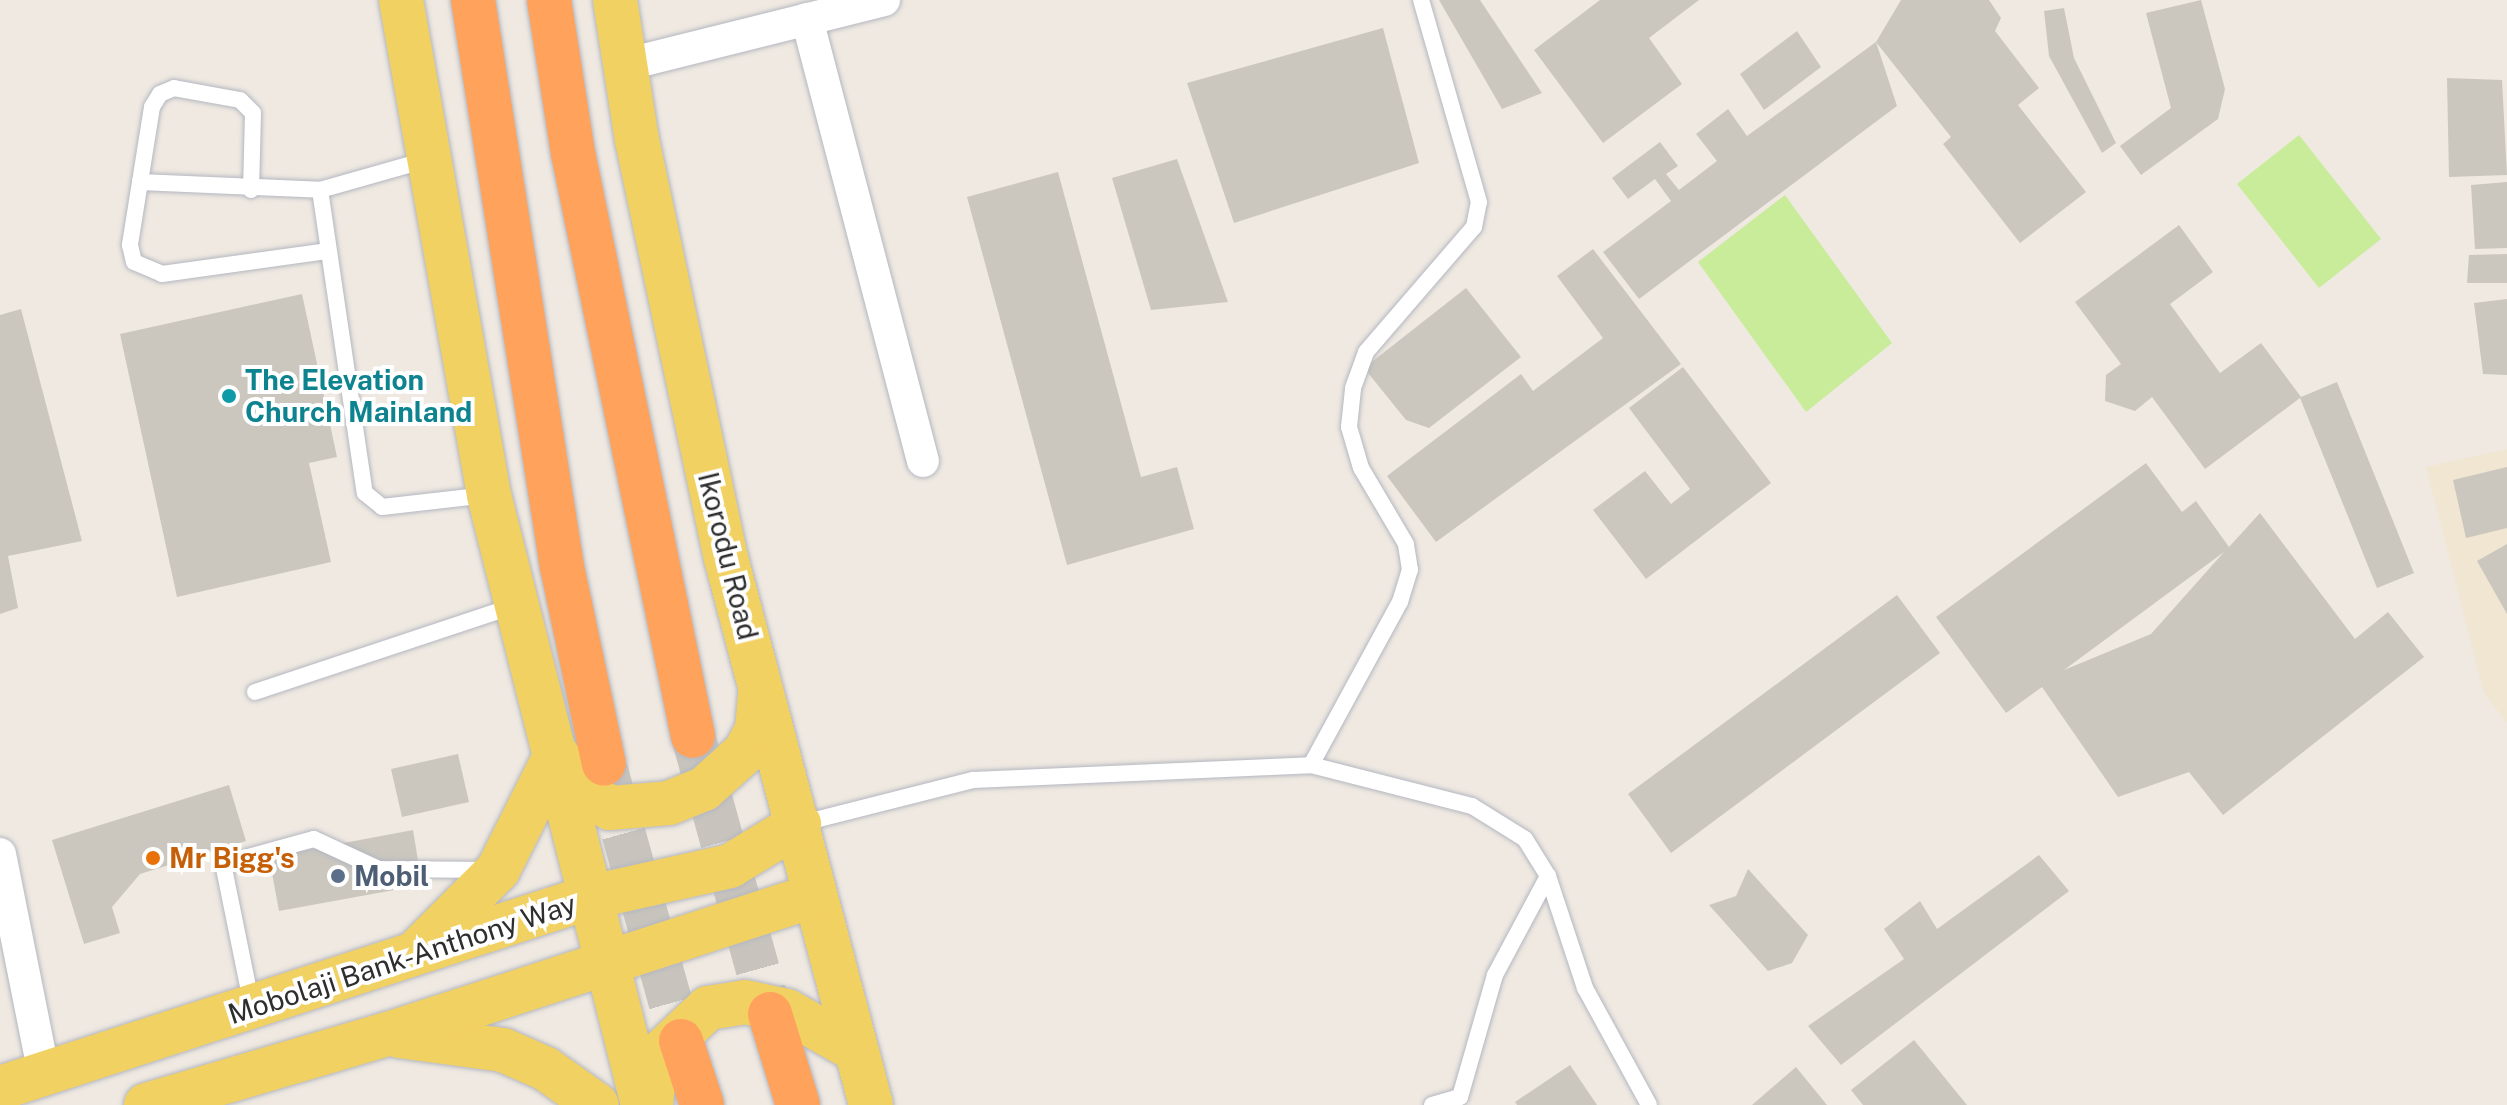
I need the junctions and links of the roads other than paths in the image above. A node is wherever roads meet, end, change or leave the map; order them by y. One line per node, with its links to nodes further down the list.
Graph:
1 (401, 0): 9 (main road)
2 (473, 0): 21 (highway)
3 (549, 0): 19 (highway)
4 (615, 0): 8 (main road, Ikorodu Road)
5 (884, 0): 7 (street)
6 (1421, 0): 22 (lane)
7 (807, 19): 8 (street); 14 (street)
8 (624, 65): 17 (main road, Ikorodu Road)
9 (427, 160): 12 (lane); 15 (main road)
10 (140, 182): 11 (lane); 11 (lane); 13 (lane)
11 (251, 190): 12 (lane)
12 (320, 190): 13 (lane)
13 (328, 251): 15 (lane)
14 (923, 461)
15 (489, 495): 16 (main road)
16 (518, 604): 18 (lane); 20 (main road)
17 (761, 691): 20 (main road); 23 (main road, Ikorodu Road)
18 (255, 692)
19 (693, 736)
20 (556, 754): 25 (main road); 28 (main road)
21 (604, 764)
22 (1311, 765): 23 (lane); 26 (lane)
23 (799, 824): 27 (main road, Ikorodu Road); 28 (main road, Mobolaji Bank-Anthony Way)
24 (0, 854): 36 (street)
25 (498, 870): 29 (main road); 31 (lane)
26 (1548, 876): 45 (lane); 46 (lane)
27 (815, 895): 30 (main road); 35 (main road, Ikorodu Road)
28 (587, 898): 29 (main road, Mobolaji Bank-Anthony Way); 30 (main road)
29 (412, 955): 31 (main road, Mobolaji Bank-Anthony Way)
30 (604, 960): 33 (main road); 40 (main road)
31 (253, 1008): 36 (main road, Mobolaji Bank-Anthony Way)
32 (770, 1014): 43 (highway)
33 (388, 1034): 38 (main road); 39 (main road)
34 (681, 1041): 42 (highway)
35 (852, 1048): 41 (main road); 44 (main road, Ikorodu Road)
36 (44, 1074): 37 (main road, Mobolaji Bank-Anthony Way)
37 (0, 1088)
38 (146, 1105)
39 (597, 1105)
40 (643, 1105)
41 (651, 1105)
42 (702, 1105)
43 (798, 1105)
44 (871, 1105)
45 (1432, 1105)
46 (1649, 1105)

